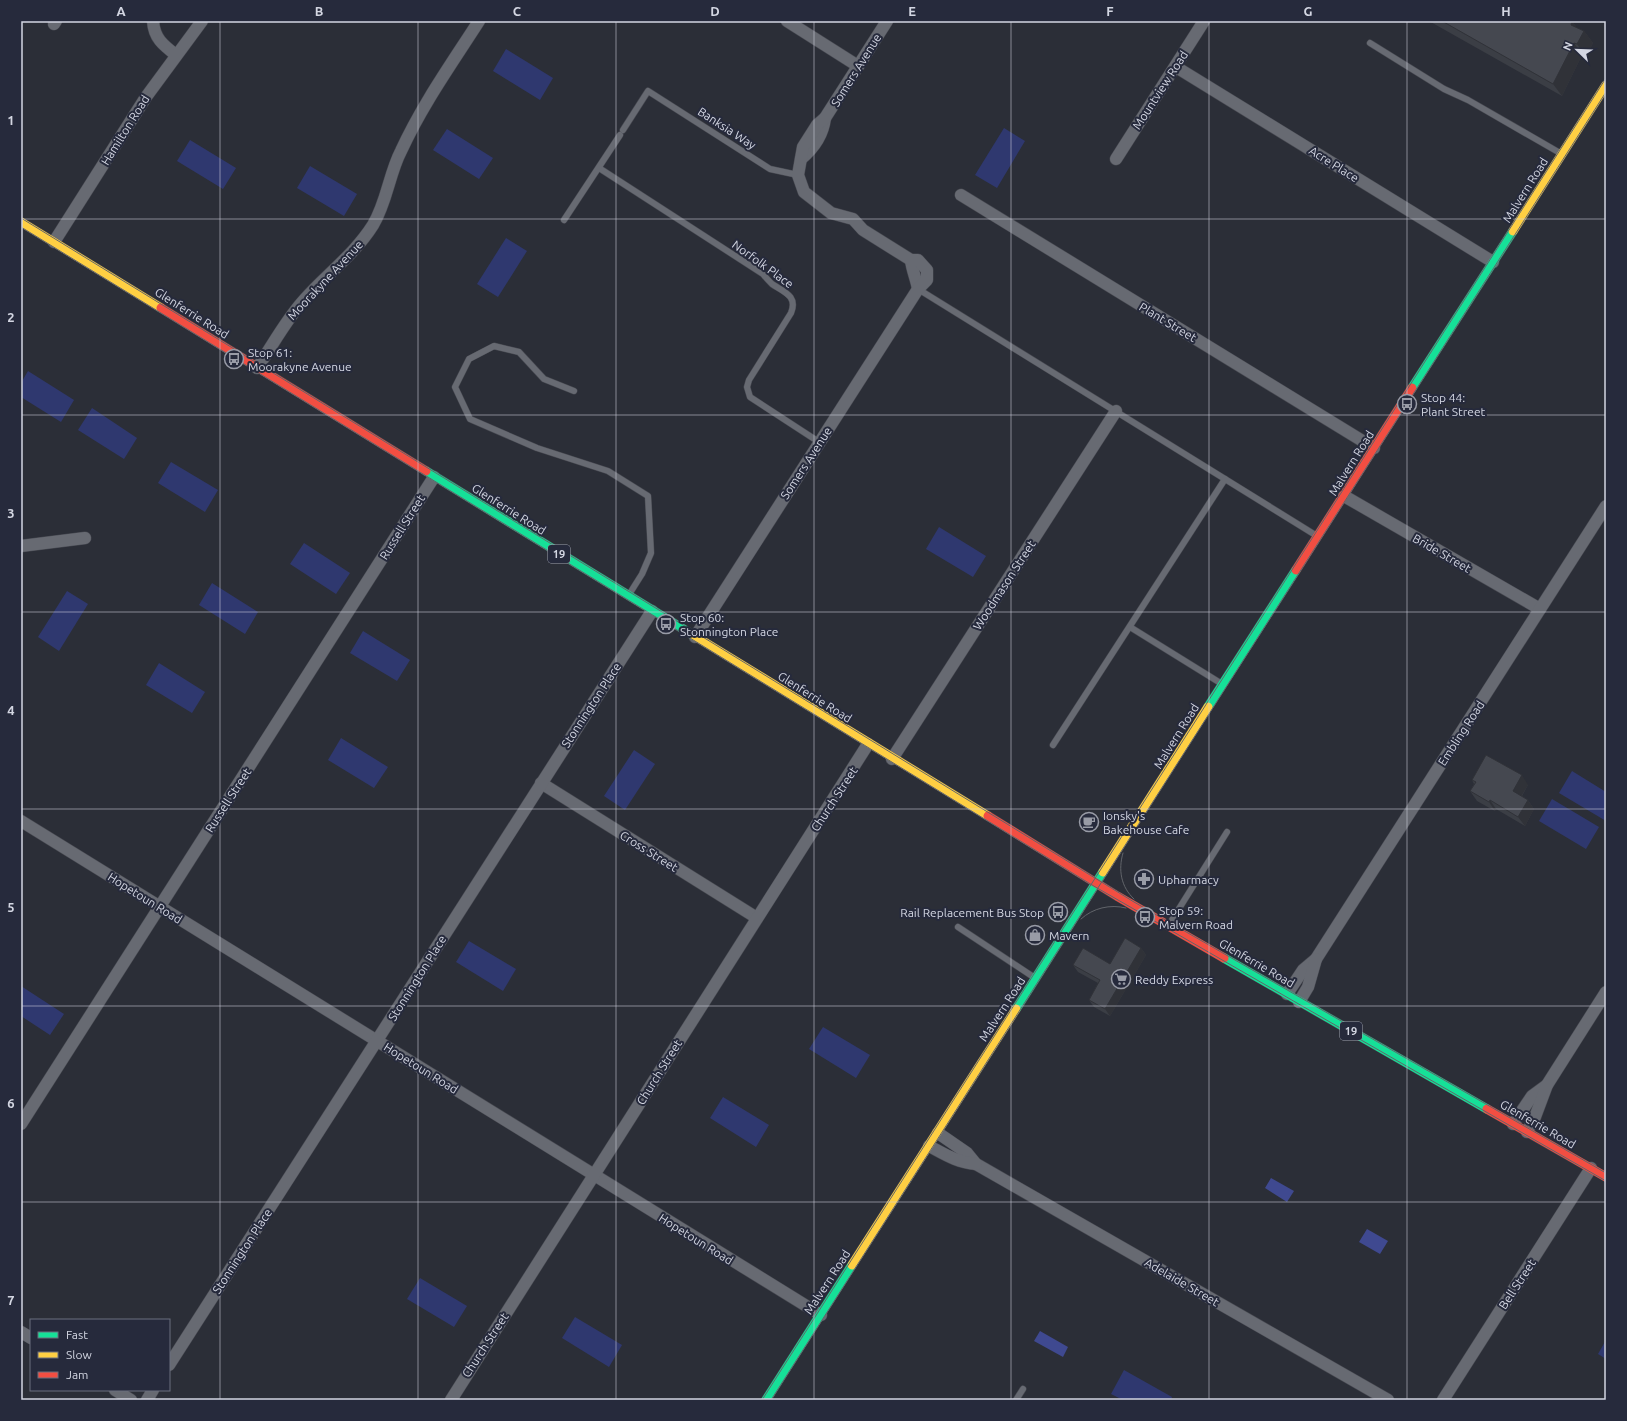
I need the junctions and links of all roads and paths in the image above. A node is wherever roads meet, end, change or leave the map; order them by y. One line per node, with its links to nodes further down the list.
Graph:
1 (153, 21): 8 (street)
2 (202, 21): 8 (street, Hamilton Road)
3 (479, 21): 22 (street, Moorakyne Avenue)
4 (787, 21): 9 (street)
5 (887, 21): 9 (street, Somers Avenue)
6 (1204, 21): 10 (street, Mountview Road)
7 (1370, 43): 12 (lane)
8 (176, 55): 19 (street, Hamilton Road)
9 (858, 66): 15 (street, Somers Avenue)
10 (1176, 67): 13 (street, Mountview Road); 20 (street, Acre Place)
11 (1606, 85): 12 (main road, Malvern Road)
12 (1562, 154): 20 (main road, Malvern Road)
13 (1116, 159)
14 (599, 168): 15 (lane, Banksia Way); 17 (lane); 25 (lane, Norfolk Place)
15 (798, 175): 21 (street, Somers Avenue)
16 (961, 196): 26 (street, Plant Street)
17 (564, 220)
18 (21, 222): 19 (main road, Glenferrie Road / 19)
19 (54, 242): 22 (main road, Glenferrie Road / 19)
20 (1493, 262): 26 (main road, Malvern Road)
21 (918, 289): 24 (lane); 25 (street, Somers Avenue)
22 (257, 368): 27 (main road, Glenferrie Road / 19)
23 (574, 391): 34 (lane)
24 (1116, 411): 28 (lane); 42 (street, Woodmason Street)
25 (819, 442): 38 (street, Somers Avenue)
26 (1374, 448): 29 (main road, Malvern Road)
27 (434, 477): 34 (main road, Glenferrie Road / 19); 47 (street, Russell Street)
28 (1225, 479): 31 (lane); 37 (lane)
29 (1344, 496): 31 (main road, Malvern Road); 35 (street, Bride Street)
30 (1606, 506): 35 (street, Embling Road)
31 (1318, 537): 39 (main road, Malvern Road)
32 (85, 538): 33 (street)
33 (21, 546)
34 (628, 597): 36 (main road, Glenferrie Road / 19)
35 (1540, 609): 51 (street, Embling Road)
36 (652, 611): 38 (main road, Glenferrie Road / 19); 43 (street, Stonnington Place)
37 (1130, 627): 39 (lane); 41 (lane)
38 (695, 637): 40 (main road, Glenferrie Road / 19)
39 (1223, 685): 46 (main road, Malvern Road)
40 (868, 744): 42 (main road, Glenferrie Road / 19); 48 (street, Church Street)
41 (1053, 745)
42 (892, 759): 46 (main road, Glenferrie Road / 19)
43 (541, 783): 48 (street, Cross Street); 56 (street, Stonnington Place)
44 (21, 821): 47 (street, Hopetoun Road)
45 (1227, 832): 49 (lane)
46 (1097, 884): 49 (main road, Glenferrie Road / 19); 52 (main road, Malvern Road)
47 (160, 906): 56 (street, Hopetoun Road); 58 (street, Russell Street)
48 (757, 918): 65 (street, Church Street)
49 (1168, 926): 54 (main road, Glenferrie Road / 19)
50 (958, 927): 52 (lane)
51 (1316, 959): 54 (street, Embling Road); 55 (street, Embling Road)
52 (1036, 979): 61 (main road, Malvern Road)
53 (1606, 992): 57 (street)
54 (1287, 994): 55 (main road, Glenferrie Road / 19)
55 (1299, 1002): 59 (main road, Glenferrie Road / 19)
56 (377, 1040): 65 (street, Hopetoun Road); 70 (street, Stonnington Place)
57 (1547, 1085): 59 (street); 60 (street)
58 (21, 1124)
59 (1513, 1124): 60 (main road, Glenferrie Road / 19)
60 (1527, 1132): 64 (main road, Glenferrie Road / 19)
61 (938, 1133): 62 (main road, Malvern Road); 63 (street, Adelaide Street)
62 (930, 1146): 63 (street, Adelaide Street); 67 (main road, Malvern Road)
63 (976, 1164): 79 (street, Adelaide Street)
64 (1591, 1168): 66 (main road, Glenferrie Road / 19); 80 (street, Bell Street)
65 (594, 1175): 67 (street, Hopetoun Road); 76 (street, Church Street)
66 (1606, 1177)
67 (821, 1315): 77 (main road, Malvern Road)
68 (21, 1332): 69 (street)
69 (30, 1337)
70 (170, 1363)
71 (1023, 1389): 78 (lane)
72 (116, 1391): 74 (street)
73 (152, 1391): 75 (street)
74 (131, 1400)
75 (147, 1400)
76 (451, 1400)
77 (766, 1400)
78 (1016, 1400)
79 (1388, 1400)
80 (1442, 1400)

